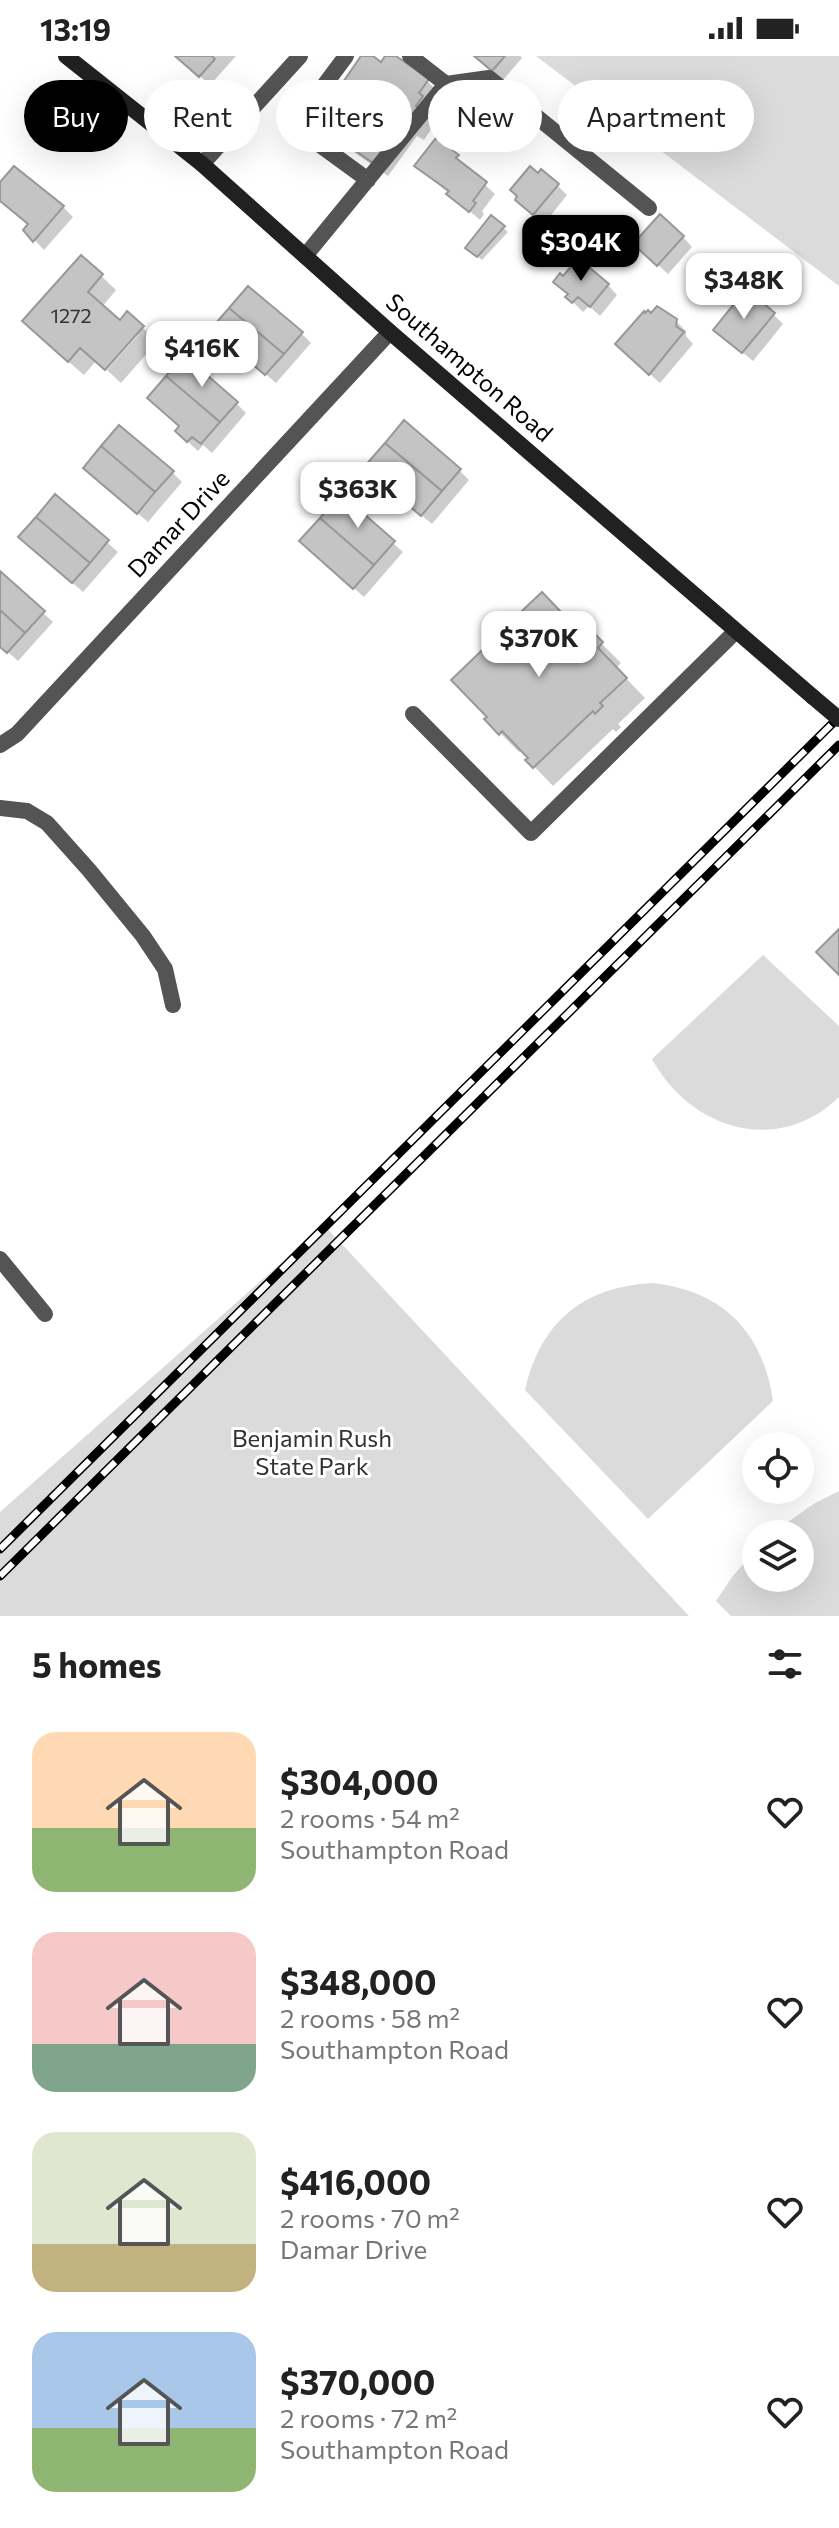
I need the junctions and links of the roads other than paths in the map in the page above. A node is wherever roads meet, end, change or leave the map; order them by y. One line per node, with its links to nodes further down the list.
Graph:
1 (66, 56): 8 (street, Southampton Road)
2 (300, 56): 8 (street)
3 (346, 56): 9 (street)
4 (410, 56): 5 (street)
5 (441, 80)
6 (428, 106): 9 (street)
7 (542, 121): 10 (street)
8 (202, 164): 11 (street, Southampton Road)
9 (368, 180): 11 (street)
10 (649, 208)
11 (305, 256): 12 (street, Southampton Road)
12 (390, 332): 13 (street, Southampton Road); 16 (street, Damar Drive)
13 (736, 631): 14 (street); 15 (street, Southampton Road, bridge)
14 (413, 714)
15 (839, 719)
16 (1, 742)
17 (0, 808): 18 (street)
18 (173, 1005)
19 (0, 1259): 20 (street)
20 (45, 1314)

